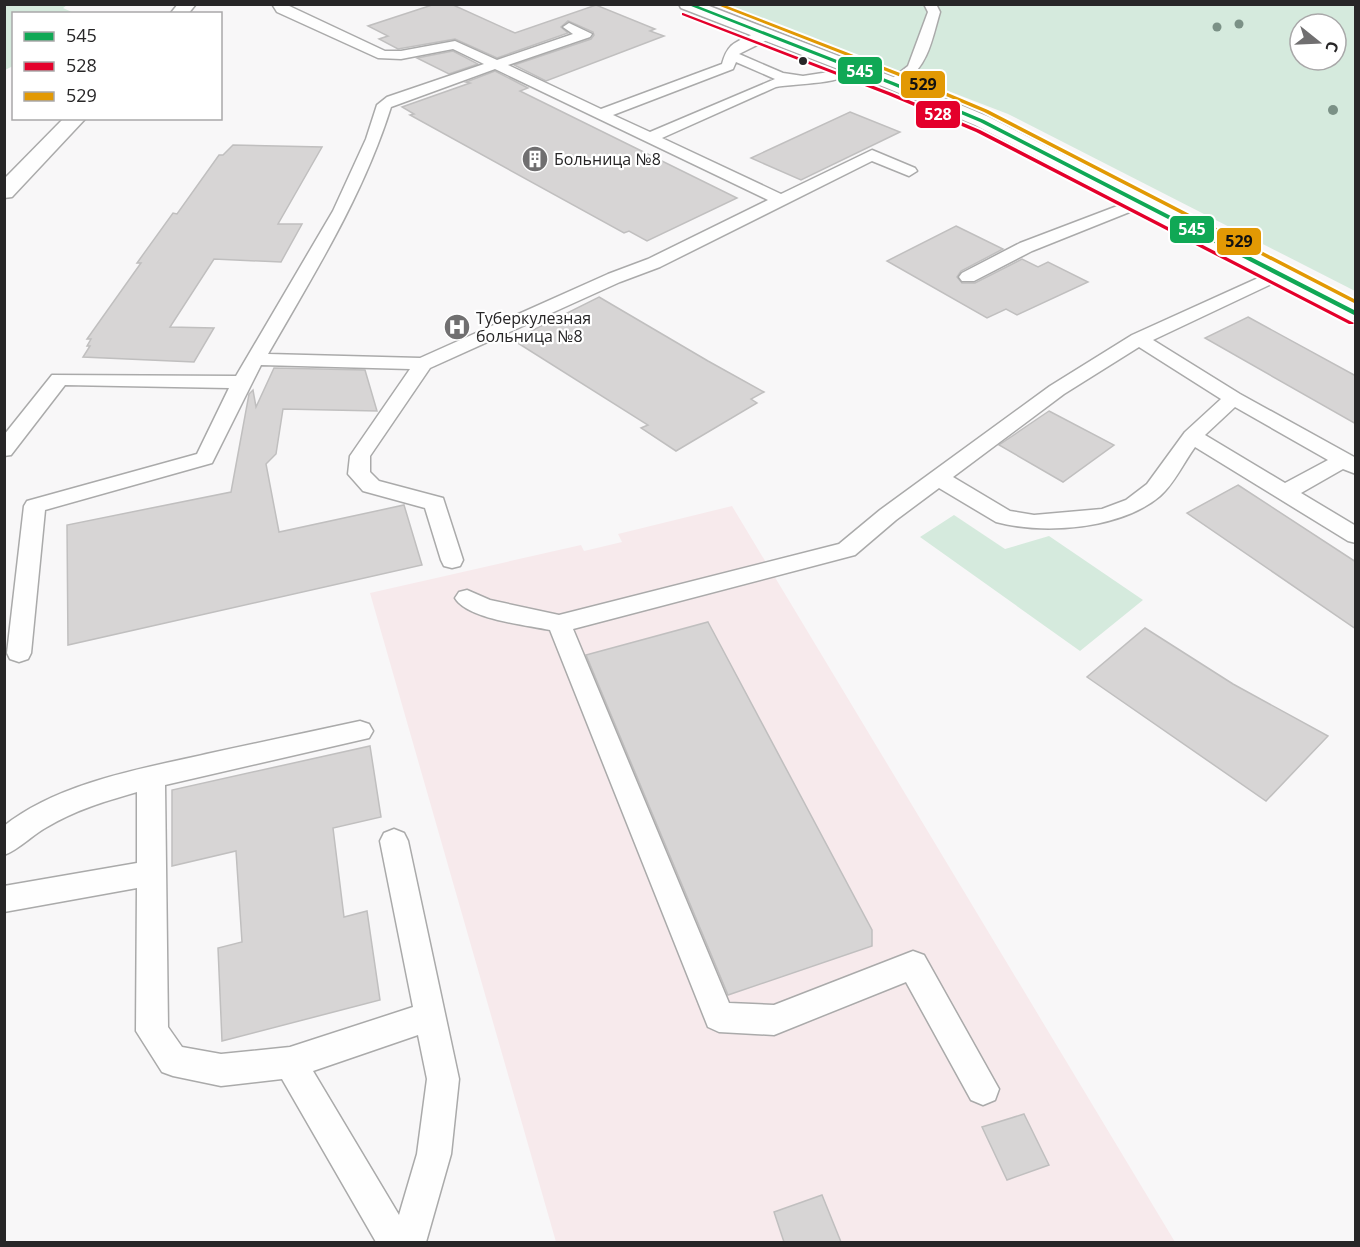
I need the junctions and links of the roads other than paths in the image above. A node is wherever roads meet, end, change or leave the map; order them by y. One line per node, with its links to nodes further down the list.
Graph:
1 (278, 4): 7 (lane)
2 (687, 4): 5 (main road)
3 (930, 4): 10 (lane)
4 (569, 27): 7 (lane)
5 (768, 34): 6 (lane); 8 (main road)
6 (731, 54): 9 (lane); 11 (lane)
7 (494, 65): 11 (lane); 22 (lane)
8 (853, 68): 9 (lane); 10 (main road)
9 (788, 81): 13 (lane)
10 (894, 84): 17 (main road)
11 (599, 116): 13 (lane)
12 (73, 120): 15 (main road)
13 (649, 138): 16 (lane)
14 (909, 171): 16 (lane)
15 (4, 192)
16 (781, 200): 23 (lane)
17 (1141, 202): 18 (main road); 19 (lane)
18 (1278, 274): 20 (main road); 21 (lane)
19 (968, 277)
20 (1356, 314)
21 (1139, 339): 25 (lane); 29 (lane)
22 (256, 359): 23 (lane); 24 (lane)
23 (423, 364): 32 (lane)
24 (242, 382): 27 (lane); 35 (lane)
25 (1233, 398): 26 (lane); 28 (lane)
26 (1192, 436): 29 (lane); 30 (lane)
27 (4, 450)
28 (1349, 464): 30 (lane)
29 (939, 478): 34 (lane)
30 (1286, 492): 31 (lane)
31 (1356, 536)
32 (452, 560)
33 (467, 598): 34 (lane)
34 (560, 624): 44 (lane)
35 (19, 653)
36 (360, 731): 37 (lane)
37 (151, 777): 39 (lane); 40 (lane)
38 (394, 841): 42 (lane)
39 (4, 843)
40 (153, 873): 41 (lane); 43 (lane)
41 (4, 899)
42 (428, 1017): 43 (lane); 46 (lane)
43 (290, 1063): 45 (lane)
44 (983, 1089)
45 (395, 1242)
46 (408, 1242)

